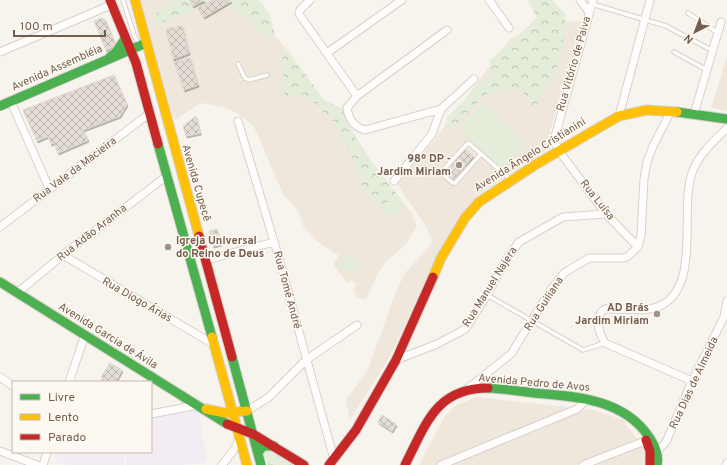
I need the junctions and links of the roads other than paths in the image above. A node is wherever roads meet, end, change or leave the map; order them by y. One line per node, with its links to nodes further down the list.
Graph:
1 (123, 0): 17 (lane)
2 (134, 0): 19 (street, Avenida Cupecê)
3 (310, 0): 24 (street)
4 (402, 0): 24 (street)
5 (489, 0): 14 (street)
6 (580, 0): 10 (street)
7 (650, 0): 12 (street)
8 (111, 2): 18 (street); 22 (street)
9 (592, 2): 10 (street, Rua Vitório de Paiva); 12 (lane)
10 (589, 12): 41 (street, Rua Vitório de Paiva)
11 (688, 13): 16 (lane)
12 (644, 19): 21 (lane); 37 (street)
13 (722, 22): 16 (street)
14 (509, 28)
15 (448, 30): 30 (street)
16 (718, 33): 21 (street)
17 (134, 35): 19 (lane); 20 (lane)
18 (125, 39): 20 (street); 25 (street)
19 (143, 44): 20 (street, Avenida Assembléia); 52 (street, Avenida Cupecê)
20 (130, 49): 25 (street, Avenida Assembléia); 35 (street)
21 (713, 51): 27 (street)
22 (0, 52)
23 (674, 52): 27 (lane)
24 (328, 53): 30 (street)
25 (108, 58): 31 (street, Avenida Assembléia)
26 (238, 64): 28 (lane)
27 (707, 70): 36 (street)
28 (267, 75)
29 (474, 79): 33 (street)
30 (357, 96): 33 (street)
31 (11, 102): 32 (street, Avenida Assembléia); 46 (street)
32 (0, 106)
33 (441, 109): 45 (street)
34 (671, 111): 36 (street, Avenida Ângelo Cristianini); 37 (street, Avenida Ângelo Cristianini); 50 (street)
35 (150, 113): 43 (street); 46 (street, Rua Vale da Macieira)
36 (694, 114): 38 (street, Avenida Ângelo Cristianini)
37 (618, 116): 41 (street, Avenida Ângelo Cristianini)
38 (727, 119)
39 (238, 121): 49 (street, Rua Tomé André)
40 (727, 128): 61 (street)
41 (559, 151): 44 (street, Avenida Ângelo Cristianini); 47 (street, Rua Luísa)
42 (481, 154): 42 (lane); 44 (lane)
43 (168, 175): 51 (street, Rua Adão Aranha); 62 (street)
44 (511, 180): 64 (street, Avenida Ângelo Cristianini)
45 (394, 181)
46 (49, 188): 48 (street, Rua Vale da Macieira)
47 (606, 214): 50 (street, Rua Luísa); 55 (street, Rua Manuel Najera)
48 (1, 224)
49 (274, 242): 52 (street); 63 (street, Rua Tomé André)
50 (638, 248): 58 (street, Rua Guiliana)
51 (62, 255): 54 (street, Rua Adão Aranha); 62 (street, Rua Diogo Árias)
52 (206, 260): 72 (street, Avenida Cupecê)
53 (0, 282): 54 (street, Avenida Garcia de Ávila)
54 (17, 293): 60 (street, Avenida Garcia de Ávila)
55 (487, 295): 58 (lane); 64 (street, Rua Manuel Najera)
56 (727, 301): 57 (street, Rua Dias de Almeida)
57 (726, 316): 67 (street, Rua Dias de Almeida)
58 (532, 321): 61 (lane); 69 (street, Rua Guiliana)
59 (357, 325): 63 (street)
60 (85, 335): 66 (street); 71 (street, Avenida Garcia de Ávila)
61 (605, 343): 67 (street)
62 (213, 344): 74 (street)
63 (306, 360): 72 (street); 84 (street, Rua Tomé André)
64 (396, 360): 84 (street, Avenida Ângelo Cristianini)
65 (0, 377): 68 (street)
66 (69, 381)
67 (692, 381): 83 (street, Rua Dias de Almeida)
68 (12, 385)
69 (467, 389): 70 (street, Avenida Pedro de Avos); 92 (street, Avenida Pedro de Avos)
70 (587, 399): 78 (street, Avenida Pedro de Avos); 93 (street)
71 (201, 407): 73 (street); 74 (street, Avenida Garcia de Ávila); 75 (street, Avenida Garcia de Ávila)
72 (246, 411): 74 (street, Avenida Garcia de Ávila); 76 (street, Avenida Cupecê)
73 (152, 414)
74 (232, 414): 75 (street)
75 (237, 428): 76 (street, Avenida Garcia de Ávila); 77 (street)
76 (252, 434): 79 (street, Avenida Garcia de Ávila); 82 (street, Avenida Cupecê)
77 (240, 439): 88 (street); 89 (street)
78 (649, 439): 83 (street, Avenida Pedro de Avos); 94 (street)
79 (274, 446): 82 (street); 91 (street, Avenida Garcia de Ávila)
80 (0, 451): 85 (street)
81 (47, 453): 86 (street)
82 (258, 453): 90 (street, Avenida Cupecê)
83 (653, 459): 95 (street, Avenida Pedro de Avos)
84 (332, 462)
85 (37, 465)
86 (43, 465)
87 (214, 465): 88 (street)
88 (220, 465)
89 (248, 465)
90 (262, 465)
91 (304, 465)
92 (405, 465)
93 (441, 465)
94 (583, 465)
95 (657, 465)

